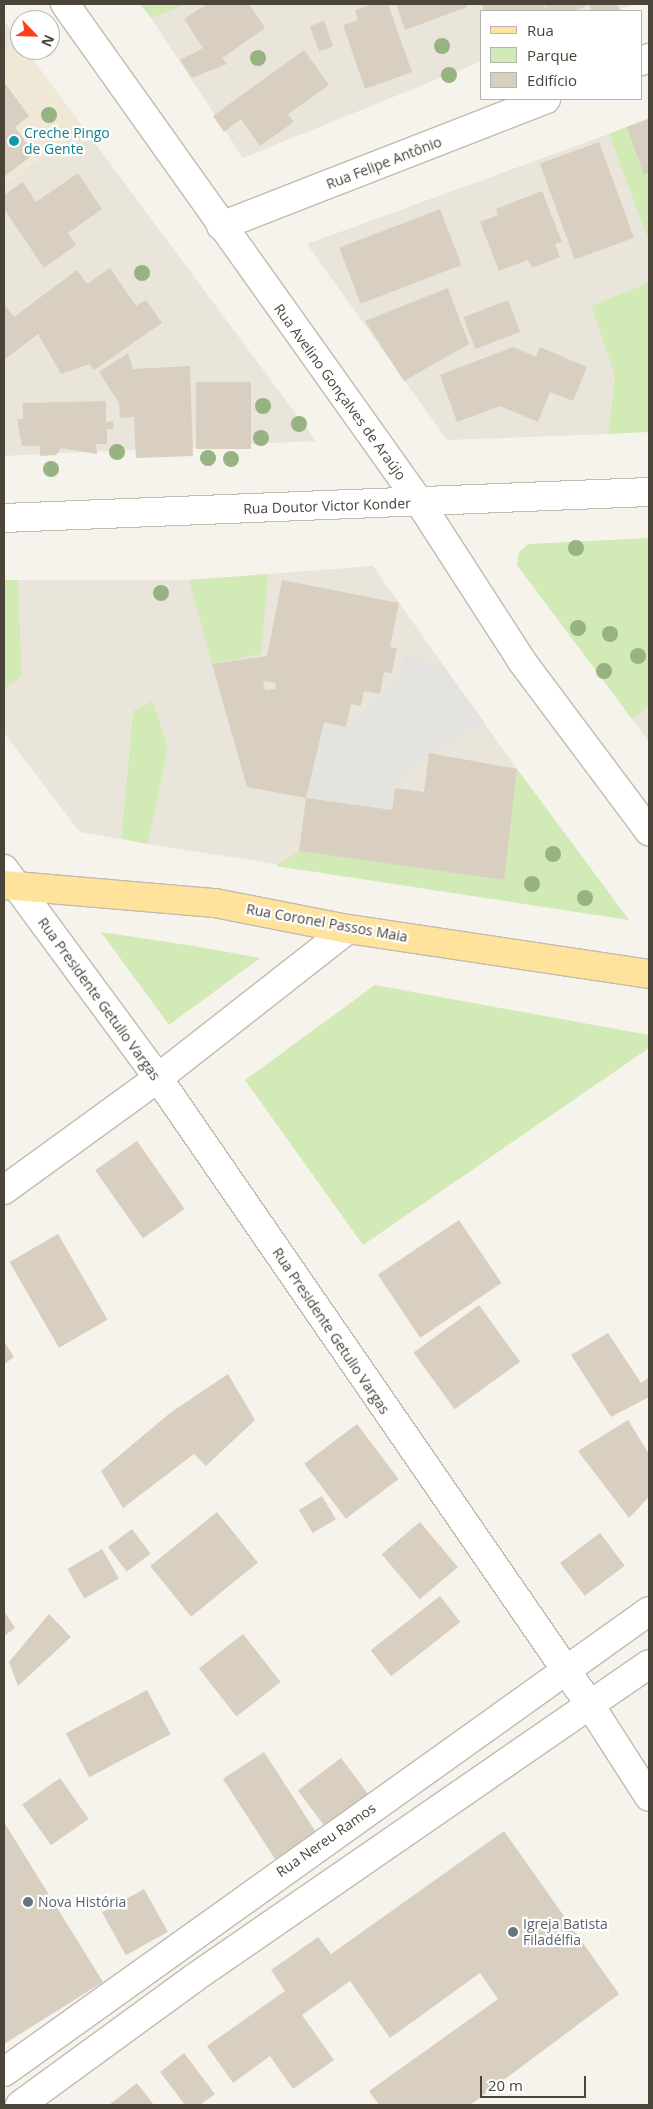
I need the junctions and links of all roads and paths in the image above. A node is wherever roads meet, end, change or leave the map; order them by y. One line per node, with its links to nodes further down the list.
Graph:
1 (65, 4): 3 (street, Rua Avelino Gonçalves de Araújo)
2 (543, 100): 3 (street, Rua Felipe Antônio)
3 (221, 226): 5 (street, Rua Avelino Gonçalves de Araújo)
4 (649, 492): 5 (street, Rua Doutor Victor Konder)
5 (420, 503): 6 (street, Rua Doutor Victor Konder); 7 (street, Rua Avelino Gonçalves de Araújo)
6 (4, 518)
7 (649, 831)
8 (8, 880): 9 (main road, Rua Coronel Passos Maia); 11 (street, Rua Presidente Getulio Vargas)
9 (348, 929): 10 (main road, Rua Coronel Passos Maia); 11 (street)
10 (649, 974)
11 (158, 1078): 12 (street); 15 (street, Rua Presidente Getulio Vargas)
12 (4, 1190)
13 (649, 1611): 15 (street, Rua Nereu Ramos)
14 (649, 1664): 16 (street)
15 (564, 1671): 16 (street, Rua Presidente Getulio Vargas); 18 (street, Rua Nereu Ramos)
16 (590, 1705): 17 (street, Rua Presidente Getulio Vargas); 19 (street)
17 (649, 1798)
18 (380, 1801): 19 (street); 20 (street, Rua Nereu Ramos)
19 (404, 1837): 21 (street)
20 (173, 1948): 21 (street); 22 (street, Rua Nereu Ramos)
21 (194, 1978): 23 (street)
22 (4, 2072)
23 (20, 2105)

